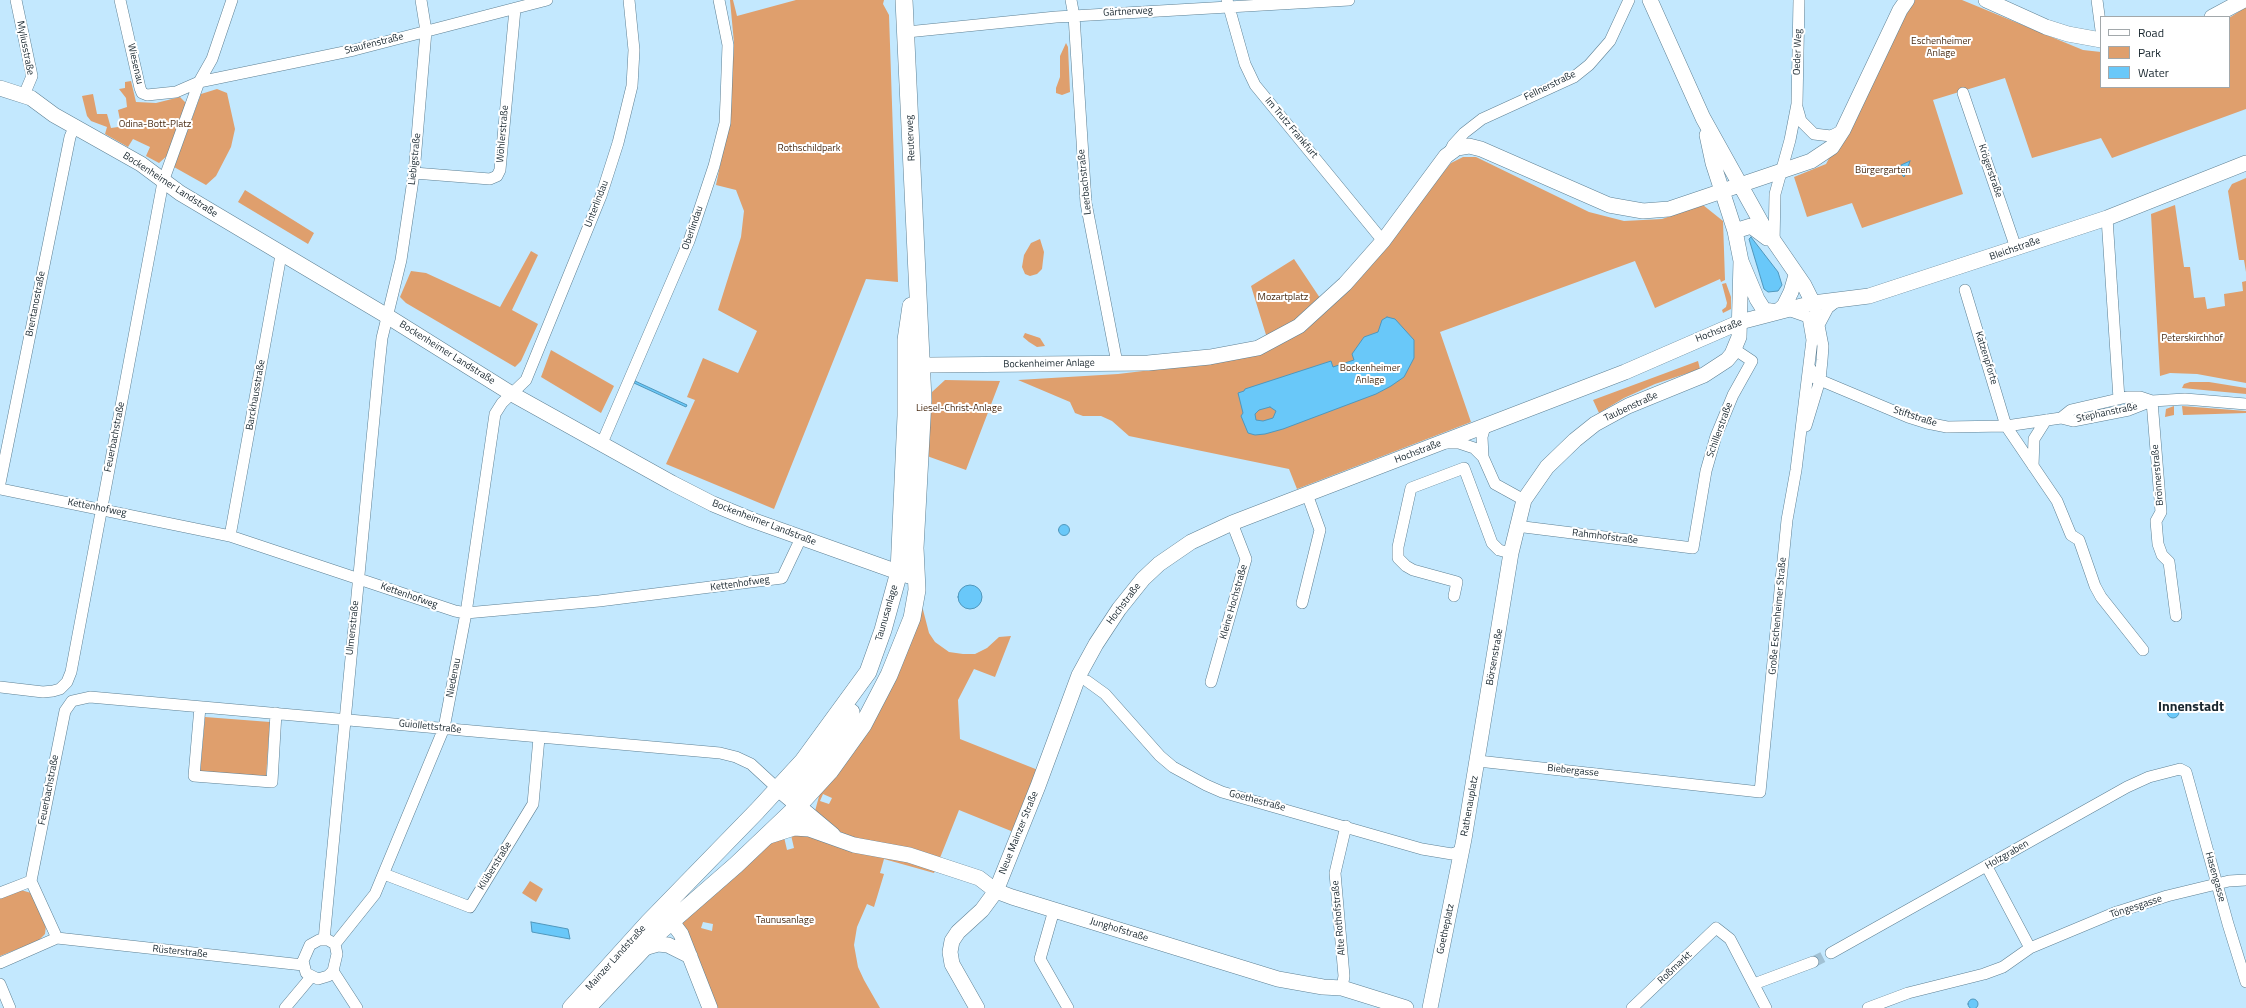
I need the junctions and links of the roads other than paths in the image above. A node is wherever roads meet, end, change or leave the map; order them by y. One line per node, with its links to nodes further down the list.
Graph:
1 (16, 0): 32 (street, Myliusstraße)
2 (120, 0): 29 (street, Wiesenau)
3 (232, 0): 29 (street, Feuerbachstraße)
4 (421, 0): 26 (street, Liebigstraße)
5 (547, 0): 21 (street, Staufenstraße)
6 (629, 0): 66 (street, Unterlindau)
7 (719, 0): 75 (street, Oberlindau)
8 (904, 0): 27 (main road, Reuterweg)
9 (1071, 0): 23 (street, Leerbachstraße)
10 (1348, 0): 19 (street, Gärtnerweg)
11 (1624, 0): 22 (street)
12 (1629, 0): 22 (street, Fellnerstraße)
13 (1650, 0): 34 (main road)
14 (1799, 0): 33 (street, Oeder Weg)
15 (1907, 0): 36 (main road)
16 (1986, 0): 20 (main road)
17 (2096, 0): 25 (street)
18 (2244, 0): 24 (main road)
19 (1228, 3): 23 (street, Gärtnerweg); 46 (street, Im Trutz Frankfurt)
20 (2006, 4): 28 (main road)
21 (515, 9): 26 (street, Staufenstraße); 40 (street, Wöhlerstraße)
22 (1624, 12): 37 (street, Fellnerstraße)
23 (1074, 16): 27 (street, Gärtnerweg); 61 (street, Leerbachstraße)
24 (2214, 16)
25 (2100, 24)
26 (426, 31): 29 (street, Staufenstraße); 40 (street, Liebigstraße)
27 (907, 32): 52 (main road, Reuterweg)
28 (2100, 40)
29 (199, 82): 41 (street, Feuerbachstraße)
30 (0, 88): 32 (main road, Bockenheimer Landstraße)
31 (1963, 93): 48 (street, Krögerstraße)
32 (24, 95): 35 (main road, Bockenheimer Landstraße)
33 (1796, 104): 36 (street, Oeder Weg); 39 (street, Oeder Weg)
34 (1704, 118): 42 (main road); 43 (main road)
35 (75, 125): 41 (main road, Bockenheimer Landstraße); 79 (street, Brentanostraße)
36 (1843, 130): 39 (main road)
37 (1450, 151): 43 (main road); 46 (main road, Bockenheimer Anlage)
38 (2246, 164): 44 (main road, Bleichstraße)
39 (1781, 171): 42 (main road); 47 (street, Oeder Weg)
40 (414, 173): 57 (street, Liebigstraße)
41 (163, 182): 49 (main road, Bockenheimer Landstraße); 83 (street, Feuerbachstraße)
42 (1740, 186): 43 (main road); 47 (main road)
43 (1723, 191): 45 (main road)
44 (2107, 218): 48 (main road, Bleichstraße); 67 (street)
45 (1735, 231): 47 (main road); 50 (main road)
46 (1383, 240): 61 (main road, Bockenheimer Anlage)
47 (1774, 244): 51 (main road, Große Eschenheimer Straße)
48 (2016, 248): 54 (main road, Bleichstraße)
49 (281, 255): 57 (main road, Bockenheimer Landstraße); 86 (street, Barckhausstraße)
50 (1741, 260): 56 (main road); 58 (main road, Taubenstraße)
51 (1796, 275): 55 (main road, Große Eschenheimer Straße); 56 (main road)
52 (917, 277): 62 (main road, Reuterweg); 64 (main road, Reuterweg)
53 (1965, 290): 73 (street, Katzenpforte)
54 (1837, 301): 55 (main road, Bleichstraße); 59 (street)
55 (1813, 303): 56 (main road, Bleichstraße); 59 (street, Große Eschenheimer Straße)
56 (1782, 311): 58 (main road, Hochstraße); 63 (street, Große Eschenheimer Straße)
57 (387, 316): 66 (main road, Bockenheimer Landstraße); 91 (street, Ulmenstraße)
58 (1740, 322): 60 (main road, Taubenstraße); 72 (main road, Hochstraße)
59 (1819, 325): 65 (street, Große Eschenheimer Straße)
60 (1734, 350): 82 (main road, Taubenstraße); 88 (street, Schillerstraße)
61 (1117, 363): 62 (main road, Bockenheimer Anlage)
62 (920, 366): 64 (main road); 92 (main road, Taunusanlage)
63 (1810, 368): 65 (street, Stiftstraße); 74 (street, Große Eschenheimer Straße)
64 (907, 379): 90 (main road)
65 (1820, 380): 73 (street, Stiftstraße); 74 (street, Große Eschenheimer Straße)
66 (512, 394): 75 (main road, Bockenheimer Landstraße); 95 (street, Niedenau)
67 (2119, 399): 68 (street, Stephanstraße); 70 (street, Stephanstraße)
68 (2152, 401): 69 (street, Stephanstraße); 70 (street, Stephanstraße); 96 (street, Brönnerstraße)
69 (2246, 404)
70 (2061, 418): 71 (street, Stephanstraße)
71 (2046, 420): 73 (street, Stephanstraße); 78 (street)
72 (1485, 426): 76 (main road, Hochstraße); 77 (street)
73 (2006, 426): 78 (street)
74 (1800, 439): 112 (street, Große Eschenheimer Straße)
75 (602, 443): 87 (main road, Bockenheimer Landstraße)
76 (1438, 444): 77 (street); 81 (main road, Hochstraße)
77 (1483, 457): 82 (street)
78 (2034, 469): 98 (street)
79 (0, 483)
80 (0, 489): 83 (street, Kettenhofweg)
81 (1307, 494): 84 (main road, Hochstraße); 94 (street)
82 (1524, 500): 85 (main road, Taubenstraße)
83 (102, 508): 86 (street, Kettenhofweg); 102 (street, Feuerbachstraße)
84 (1232, 522): 97 (main road, Hochstraße); 101 (street, Kleine Hochstraße)
85 (1516, 526): 88 (street, Rahmhofstraße); 89 (main road, Börsenstraße)
86 (230, 536): 91 (street, Kettenhofweg)
87 (801, 538): 90 (main road, Bockenheimer Landstraße); 95 (street, Kettenhofweg)
88 (1693, 548)
89 (1511, 553): 93 (street); 109 (main road, Börsenstraße)
90 (899, 572): 92 (main road, Bockenheimer Landstraße); 99 (main road, Taunusanlage)
91 (358, 578): 95 (street, Kettenhofweg); 106 (street, Ulmenstraße)
92 (916, 578): 111 (main road, Taunusanlage)
93 (1454, 596)
94 (1302, 603)
95 (466, 613): 107 (street, Niedenau)
96 (2176, 616)
97 (1096, 644): 124 (main road, Neue Mainzer Straße)
98 (2143, 650)
99 (863, 680): 113 (main road, Taunusanlage); 114 (main road)
100 (1087, 681): 116 (street, Goethestraße)
101 (1211, 682)
102 (0, 687)
103 (72, 702): 104 (street, Guiollettstraße); 122 (street, Feuerbachstraße)
104 (200, 707): 105 (street, Guiollettstraße); 105 (street)
105 (276, 713): 106 (street, Guiollettstraße)
106 (345, 719): 107 (street, Guiollettstraße); 129 (street, Ulmenstraße)
107 (444, 728): 108 (street, Guiollettstraße); 120 (street, Niedenau)
108 (539, 738): 113 (street, Guiollettstraße); 120 (street, Klüberstraße)
109 (1478, 761): 112 (street, Biebergasse); 118 (main road, Rathenauplatz)
110 (2186, 772): 119 (street, Holzgraben); 123 (street, Hasengasse)
111 (814, 789): 114 (main road, Taunusanlage); 115 (main road)
112 (1760, 792)
113 (773, 797): 114 (main road); 117 (main road, Taunusanlage); 127 (main road, Taunusanlage)
114 (795, 805): 115 (main road, Junghofstraße); 117 (main road, Taunusanlage)
115 (814, 826): 117 (main road); 124 (main road, Junghofstraße)
116 (1346, 826): 118 (street, Goethestraße); 143 (street, Alte Rothofstraße)
117 (764, 838): 127 (main road, Taunusanlage)
118 (1462, 850): 153 (main road, Goetheplatz)
119 (1987, 866): 132 (street); 133 (street, Holzgraben)
120 (384, 874): 130 (street, Niedenau)
121 (2246, 880): 123 (street, Töngesgasse)
122 (31, 881): 125 (street); 128 (street)
123 (2218, 884): 132 (street, Töngesgasse); 140 (street, Hasengasse)
124 (996, 891): 126 (main road, Junghofstraße); 150 (main road, Neue Mainzer Straße)
125 (0, 893)
126 (1054, 910): 143 (main road, Junghofstraße); 151 (street)
127 (667, 915): 131 (main road, Mainzer Landstraße); 134 (main road); 147 (main road, Mainzer Landstraße)
128 (57, 938): 136 (street); 137 (street, Rüsterstraße)
129 (324, 940): 130 (street); 137 (street)
130 (335, 944): 138 (street)
131 (644, 948): 134 (main road); 148 (main road, Mainzer Landstraße)
132 (2030, 948): 156 (street, Töngesgasse)
133 (1831, 953)
134 (690, 956): 149 (main road)
135 (1813, 962): 142 (street)
136 (0, 963)
137 (303, 965): 139 (street)
138 (333, 971): 139 (street); 146 (street)
139 (312, 977): 145 (street)
140 (2246, 982)
141 (0, 984): 144 (street)
142 (1754, 984): 154 (street, Roßmarkt); 155 (street)
143 (1342, 988): 152 (main road, Junghofstraße)
144 (10, 1008)
145 (286, 1008)
146 (357, 1008)
147 (571, 1008)
148 (587, 1008)
149 (710, 1008)
150 (977, 1008)
151 (1068, 1008)
152 (1406, 1008)
153 (1430, 1008)
154 (1632, 1008)
155 (1766, 1008)
156 (1868, 1008)

